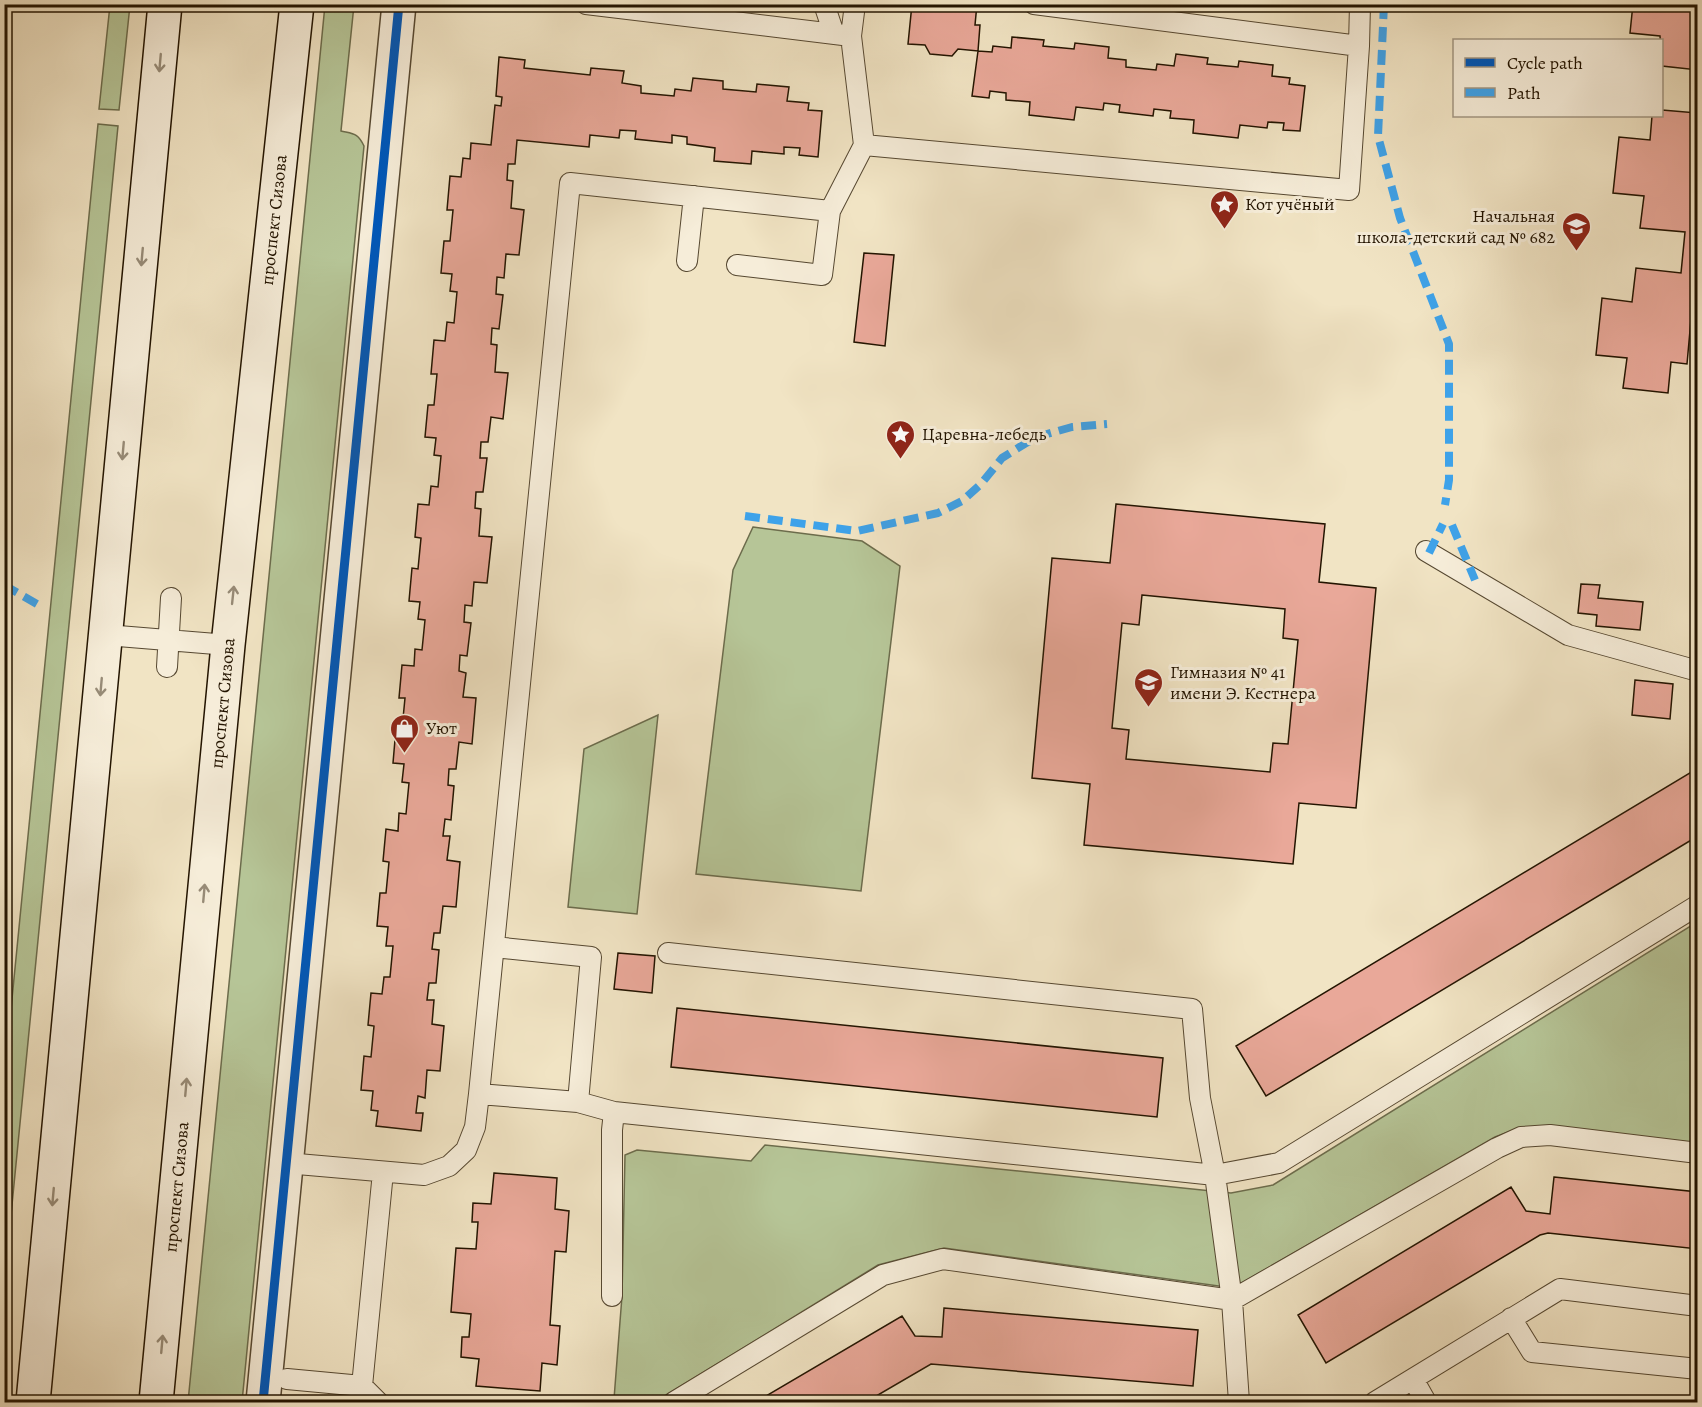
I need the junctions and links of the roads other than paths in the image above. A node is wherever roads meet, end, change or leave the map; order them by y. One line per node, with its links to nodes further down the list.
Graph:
1 (165, 4): 19 (main road, one-way to 19)
2 (297, 4): 21 (main road, проспект Сизова, one-way to 2)
3 (399, 4): 31 (main road)
4 (585, 4): 9 (lane)
5 (824, 4): 10 (lane)
6 (855, 4): 10 (lane)
7 (1034, 4): 11 (lane)
8 (1360, 4): 11 (lane)
9 (642, 8): 10 (lane)
10 (843, 35): 12 (lane)
11 (1359, 46): 12 (lane)
12 (864, 145): 14 (lane)
13 (693, 196): 14 (lane); 15 (lane); 25 (lane)
14 (830, 211): 16 (lane)
15 (687, 261)
16 (737, 265)
17 (1426, 551): 23 (lane)
18 (171, 598): 20 (lane)
19 (106, 635): 20 (lane); 42 (main road, one-way to 42)
20 (168, 640): 21 (lane); 22 (lane)
21 (228, 645): 43 (main road, проспект Сизова, one-way to 21)
22 (167, 667)
23 (1698, 671)
24 (1698, 905): 33 (lane)
25 (494, 947): 27 (lane); 28 (lane)
26 (668, 953): 33 (lane)
27 (479, 1094): 28 (lane); 32 (lane)
28 (578, 1101): 29 (lane)
29 (614, 1112): 33 (lane); 34 (lane)
30 (1698, 1153): 35 (lane)
31 (286, 1163): 32 (lane); 44 (main road)
32 (383, 1172): 41 (lane)
33 (1215, 1175): 35 (lane)
34 (612, 1296)
35 (1232, 1300): 46 (lane); 47 (lane)
36 (1698, 1306): 37 (lane)
37 (1511, 1318): 38 (lane); 40 (lane)
38 (1698, 1369)
39 (287, 1379): 41 (lane)
40 (1413, 1379): 48 (lane); 49 (lane)
41 (362, 1386): 45 (lane)
42 (33, 1402)
43 (156, 1402)
44 (263, 1402)
45 (378, 1402)
46 (674, 1402)
47 (1239, 1402)
48 (1375, 1402)
49 (1426, 1402)

